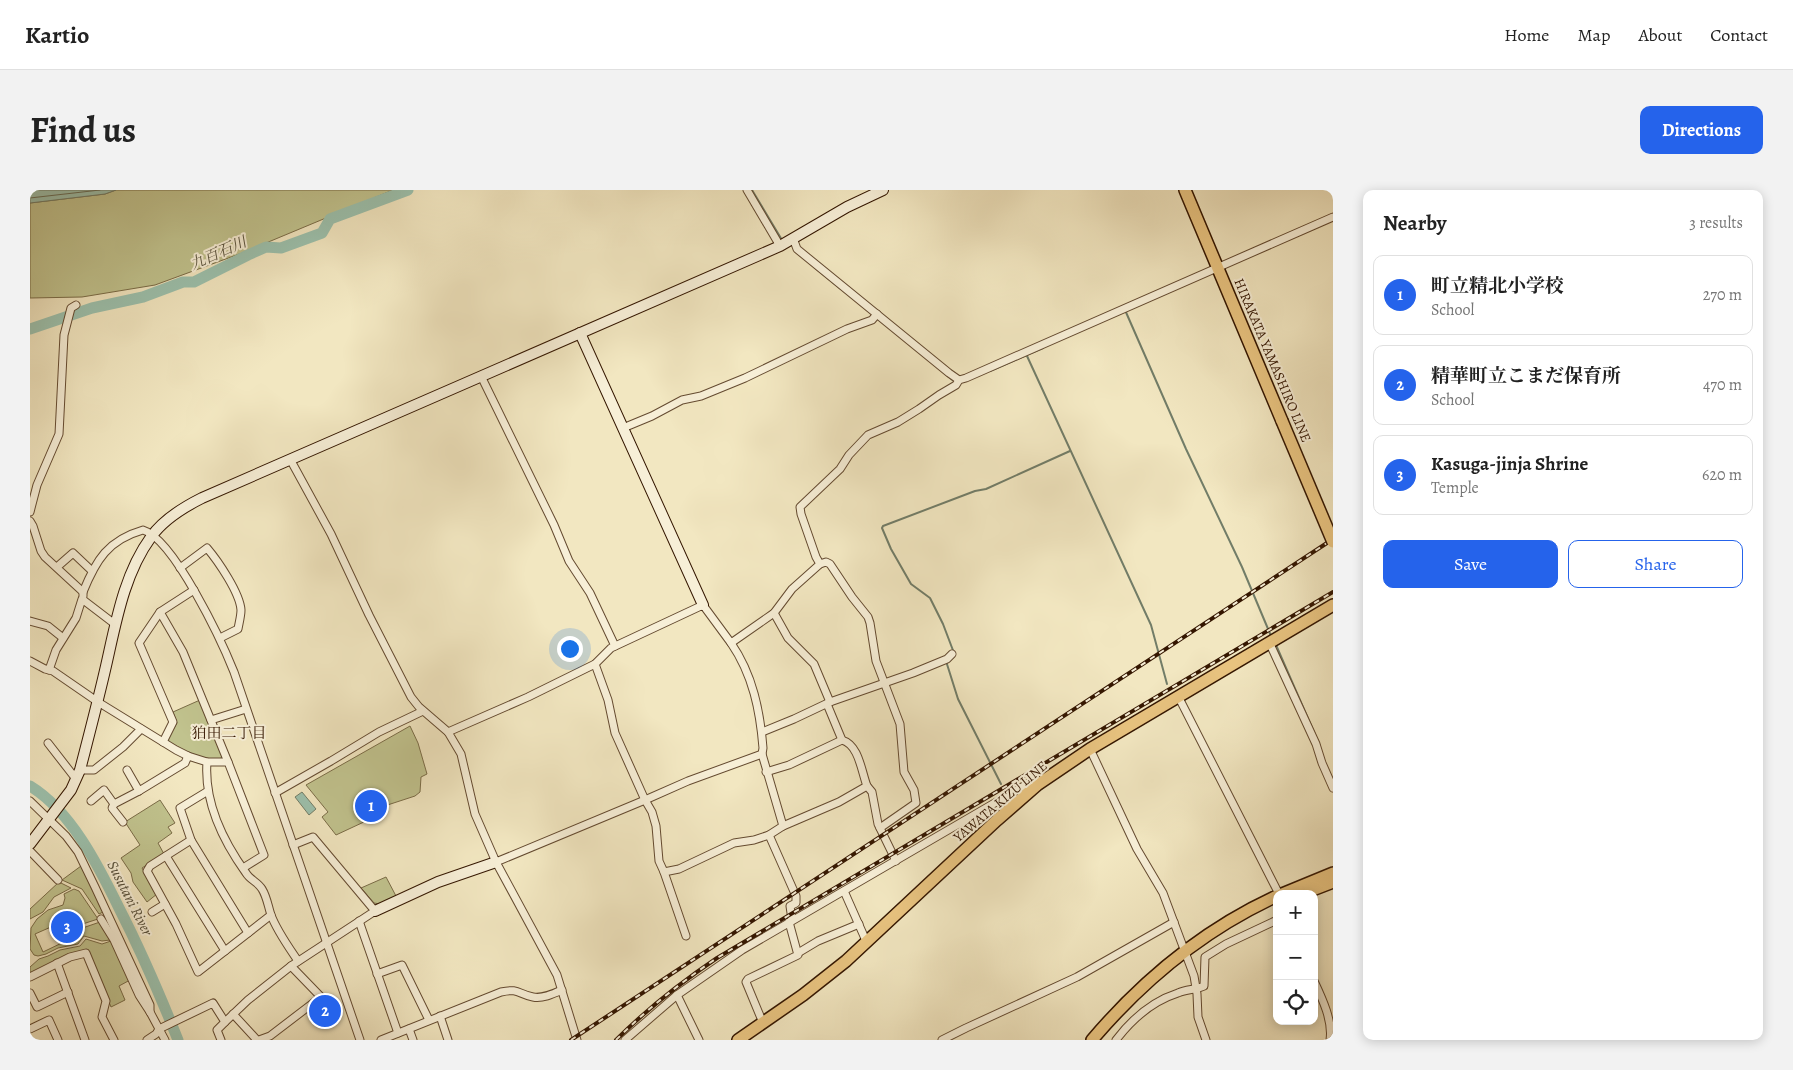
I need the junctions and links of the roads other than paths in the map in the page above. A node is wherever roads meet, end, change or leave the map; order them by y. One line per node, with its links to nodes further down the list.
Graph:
1 (747, 190): 6 (street)
2 (883, 190): 5 (street)
3 (1185, 190): 7 (main road, HIRAKATA YAMASHIRO LINE)
4 (1333, 218): 7 (street)
5 (793, 238): 6 (street); 9 (street)
6 (780, 246): 10 (street)
7 (1218, 268): 12 (street); 18 (main road, HIRAKATA YAMASHIRO LINE, bridge)
8 (74, 307): 15 (street)
9 (877, 314): 12 (street); 13 (street)
10 (580, 333): 11 (street); 13 (street)
11 (481, 376): 14 (street); 35 (street)
12 (959, 380): 19 (street)
13 (623, 428): 25 (street)
14 (290, 459): 17 (street); 45 (street)
15 (30, 512)
16 (30, 521): 20 (street)
17 (152, 535): 21 (street); 22 (street); 30 (street)
18 (1333, 542)
19 (820, 564): 28 (street); 40 (street)
20 (57, 567): 22 (street); 24 (street)
21 (180, 568): 23 (street); 32 (street)
22 (92, 571): 24 (street)
23 (194, 590): 27 (street); 32 (street)
24 (83, 595): 30 (street); 31 (street)
25 (703, 605): 34 (street); 35 (street)
26 (1333, 605): 33 (main road, YAWATA KIZU LINE)
27 (160, 612): 46 (street); 51 (street)
28 (774, 613): 34 (street); 43 (street)
29 (30, 621): 31 (street)
30 (116, 625): 42 (street)
31 (63, 638): 39 (street)
32 (220, 638): 44 (street)
33 (1269, 642): 41 (main road, YAWATA KIZU LINE); 61 (street)
34 (731, 643): 49 (street)
35 (615, 646): 38 (street)
36 (952, 654): 40 (street)
37 (30, 661): 39 (street)
38 (595, 664): 48 (street); 68 (street)
39 (49, 670): 42 (street)
40 (884, 684): 43 (street); 75 (street)
41 (1178, 696): 53 (main road, YAWATA KIZU LINE); 89 (street)
42 (98, 702): 47 (street); 60 (street)
43 (828, 703): 49 (street); 50 (street)
44 (246, 709): 46 (street); 67 (street)
45 (423, 711): 48 (street); 67 (street)
46 (211, 720): 57 (street)
47 (142, 729): 51 (street); 60 (street)
48 (448, 732): 83 (street)
49 (762, 732): 54 (street)
50 (842, 740): 59 (street); 63 (street)
51 (163, 742): 55 (street)
52 (48, 743): 60 (street)
53 (1090, 749): 62 (main road, YAWATA KIZU LINE); 102 (street)
54 (762, 754): 59 (street); 68 (street)
55 (188, 756): 56 (street); 66 (street)
56 (207, 762): 57 (street); 65 (street)
57 (228, 762): 84 (street)
58 (127, 770): 66 (street)
59 (766, 772): 74 (street)
60 (78, 775): 72 (street)
61 (1331, 777): 64 (street)
62 (1037, 785): 82 (street); 108 (main road, YAWATA KIZU LINE)
63 (867, 786): 74 (street); 75 (street)
64 (1333, 788)
65 (208, 790): 77 (street); 84 (street)
66 (139, 791): 71 (street)
67 (275, 793): 79 (street)
68 (645, 800): 83 (street); 85 (street)
69 (30, 801): 72 (street)
70 (91, 801): 71 (street)
71 (114, 804): 73 (street)
72 (50, 818): 78 (street); 123 (street)
73 (123, 822)
74 (783, 826): 76 (street)
75 (880, 828): 82 (street)
76 (769, 835): 85 (street); 101 (street)
77 (191, 840): 81 (street); 105 (street)
78 (30, 844)
79 (293, 845): 96 (street); 107 (street)
80 (30, 851): 87 (street)
81 (166, 856): 94 (street); 109 (street)
82 (896, 861): 92 (street)
83 (496, 862): 96 (street); 118 (street)
84 (243, 868): 98 (street)
85 (664, 872): 106 (street)
86 (1333, 873): 90 (main road)
87 (58, 880)
88 (1333, 882): 91 (main road)
89 (1276, 890)
90 (1291, 890)
91 (1312, 890)
92 (844, 891): 101 (street); 104 (street)
93 (1273, 898): 111 (main road)
94 (165, 904): 97 (street); 109 (street)
95 (1273, 906): 111 (main road)
96 (375, 911): 100 (street)
97 (152, 912)
98 (271, 915): 105 (street); 112 (street)
99 (101, 919): 123 (street)
100 (359, 921): 107 (street); 115 (street)
101 (790, 921): 110 (street); 122 (street)
102 (1174, 922): 111 (street); 148 (street)
103 (1273, 922): 119 (street)
104 (859, 924): 108 (street); 110 (street)
105 (248, 932): 109 (street)
106 (686, 936)
107 (326, 943): 112 (street); 140 (street)
108 (867, 943): 128 (main road, YAWATA KIZU LINE)
109 (225, 951)
110 (798, 953): 128 (street)
111 (1186, 953): 119 (street); 149 (main road)
112 (298, 961): 114 (street)
113 (57, 963): 116 (street); 120 (street); 135 (street)
114 (290, 966): 124 (street); 139 (street)
115 (378, 974): 126 (street); 132 (street)
116 (30, 978)
117 (1318, 989): 152 (street)
118 (562, 990): 125 (street); 144 (street)
119 (1197, 990): 150 (street); 151 (street)
120 (68, 992): 121 (street); 134 (street)
121 (30, 993)
122 (677, 995): 145 (street); 146 (street)
123 (150, 1012): 129 (street)
124 (233, 1014): 127 (street); 139 (street)
125 (440, 1016): 126 (street); 143 (street)
126 (429, 1020): 131 (street)
127 (225, 1022): 129 (street); 138 (street)
128 (763, 1023): 147 (main road, YAWATA KIZU LINE)
129 (161, 1028): 136 (street); 137 (street)
130 (30, 1029): 133 (street)
131 (409, 1029): 132 (street); 142 (street)
132 (398, 1033): 141 (street)
133 (58, 1040)
134 (85, 1040)
135 (114, 1040)
136 (147, 1040)
137 (164, 1040)
138 (221, 1040)
139 (258, 1040)
140 (360, 1040)
141 (381, 1040)
142 (413, 1040)
143 (448, 1040)
144 (577, 1040)
145 (625, 1040)
146 (699, 1040)
147 (738, 1040)
148 (942, 1040)
149 (1092, 1040)
150 (1116, 1040)
151 (1206, 1040)
152 (1330, 1040)

